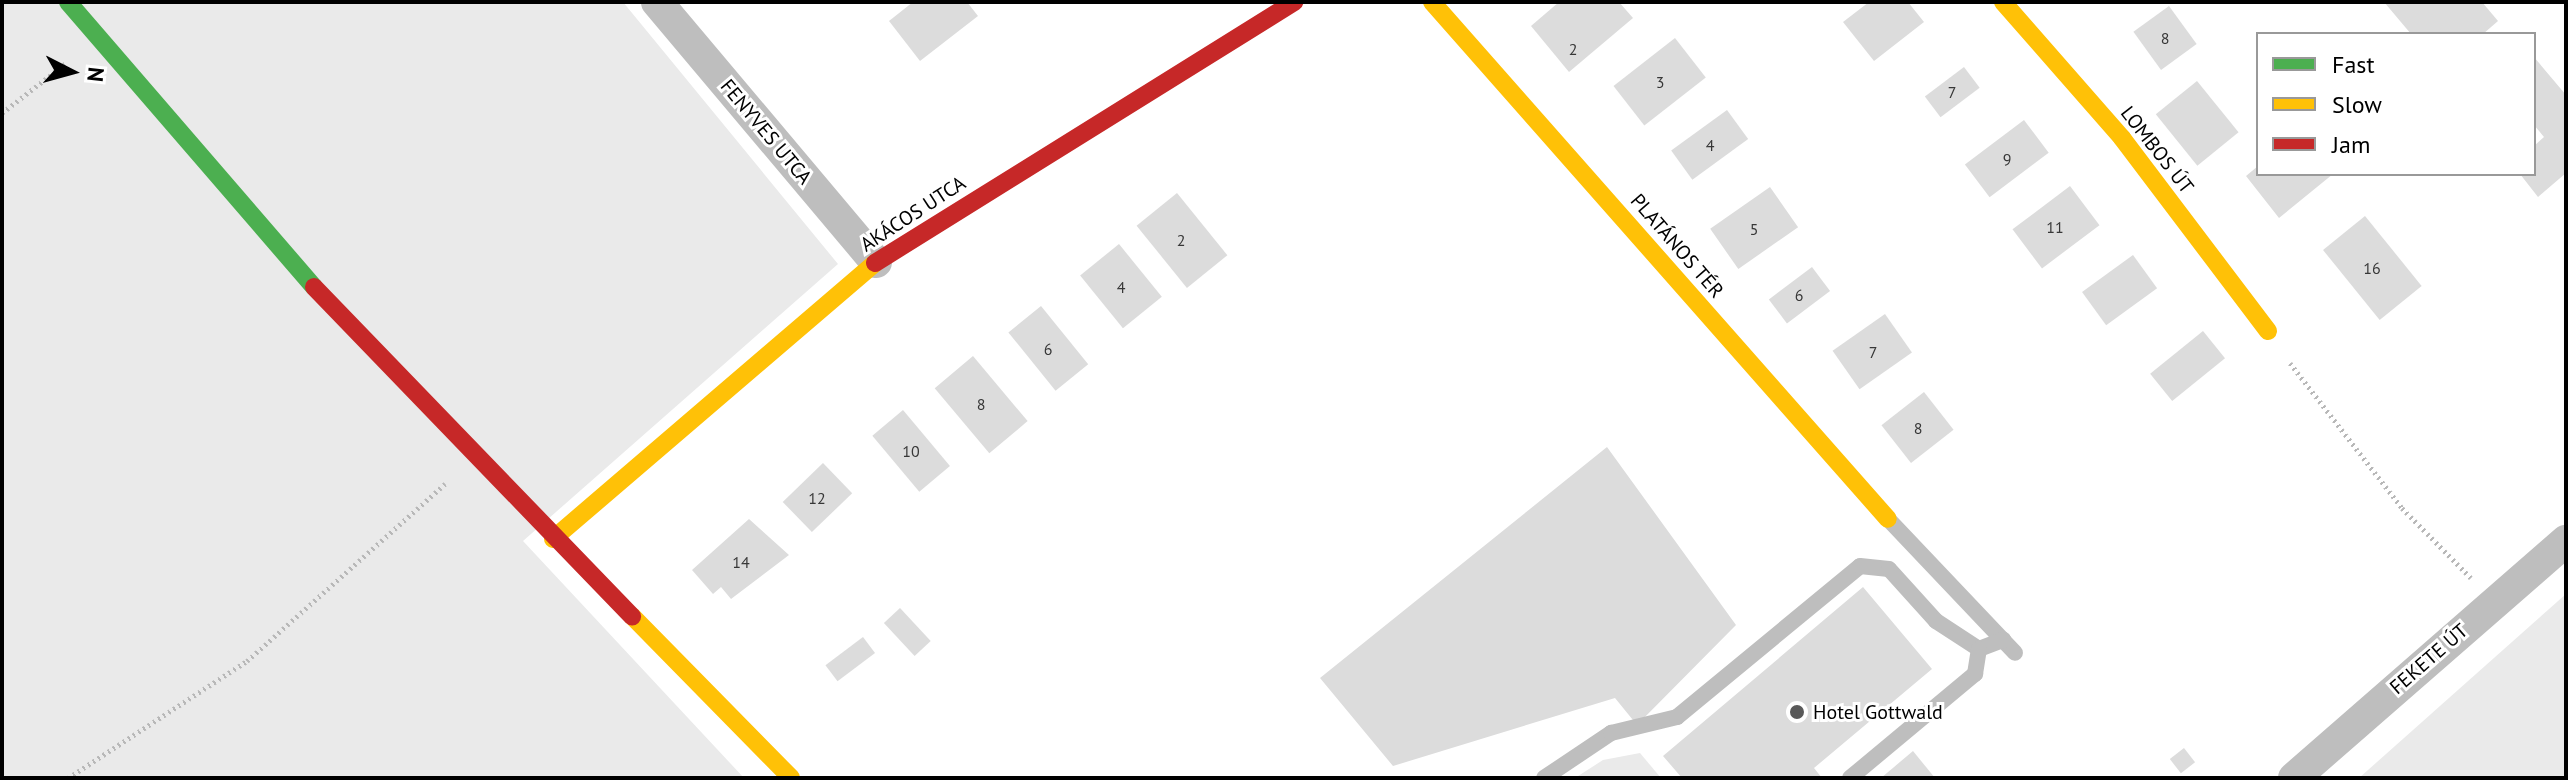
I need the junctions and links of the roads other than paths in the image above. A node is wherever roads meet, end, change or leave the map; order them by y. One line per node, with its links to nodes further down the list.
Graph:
1 (68, 2): 9 (street)
2 (657, 2): 6 (street, FENYVES UTCA)
3 (1294, 2): 6 (street, AKÁCOS UTCA)
4 (1432, 2): 8 (street, PLATÁNOS TÉR)
5 (2003, 2): 7 (street, LOMBOS ÚT)
6 (876, 262): 9 (street, AKÁCOS UTCA)
7 (2268, 331)
8 (1888, 519): 11 (lane)
9 (553, 539): 12 (street)
10 (2566, 541): 15 (street, FEKETE ÚT)
11 (1979, 649): 13 (lane); 14 (lane)
12 (791, 778)
13 (1544, 778)
14 (1850, 778)
15 (2294, 778)

